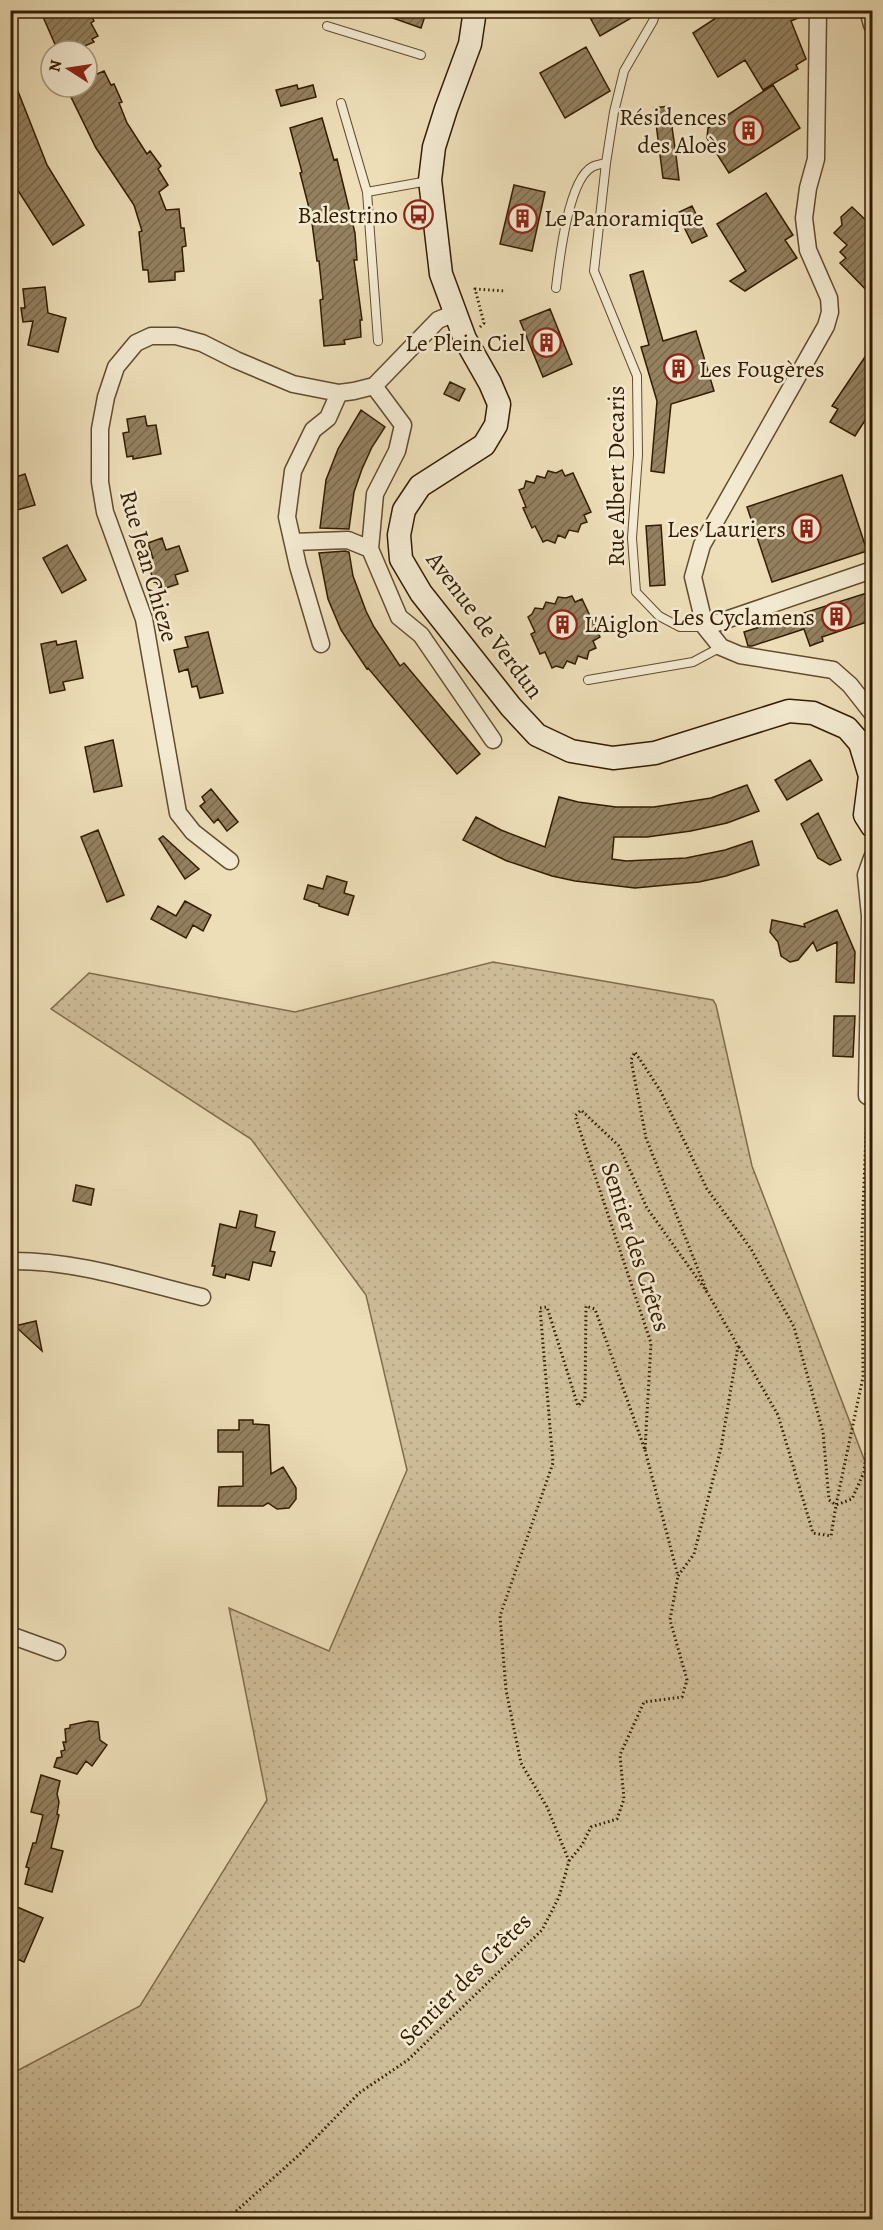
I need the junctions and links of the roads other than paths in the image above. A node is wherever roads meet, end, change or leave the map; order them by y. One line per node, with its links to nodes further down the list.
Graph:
1 (475, 10): 10 (main road, Avenue de Verdun)
2 (657, 10): 9 (lane, Rue Albert Decaris)
3 (818, 10): 20 (street)
4 (868, 10): 5 (street)
5 (873, 25)
6 (327, 26): 7 (lane)
7 (421, 56)
8 (341, 103): 11 (lane)
9 (606, 163): 12 (lane); 20 (lane, Rue Albert Decaris)
10 (430, 180): 11 (lane); 13 (main road, Avenue de Verdun)
11 (366, 192): 14 (lane)
12 (556, 288)
13 (455, 313): 15 (street); 26 (main road, Avenue de Verdun)
14 (378, 341)
15 (374, 386): 16 (street, Rue Jean Chieze); 18 (street)
16 (339, 393): 17 (street); 28 (street, Rue Jean Chieze)
17 (293, 542): 18 (street); 21 (street)
18 (370, 549): 25 (street)
19 (873, 570): 20 (street)
20 (705, 627): 22 (street)
21 (321, 644)
22 (721, 647): 23 (lane); 24 (street)
23 (588, 680)
24 (873, 713)
25 (493, 740)
26 (870, 818)
27 (873, 858): 29 (street)
28 (230, 861)
29 (867, 1096)
30 (10, 1261): 31 (street)
31 (202, 1297)
32 (10, 1635): 33 (street)
33 (57, 1652)

